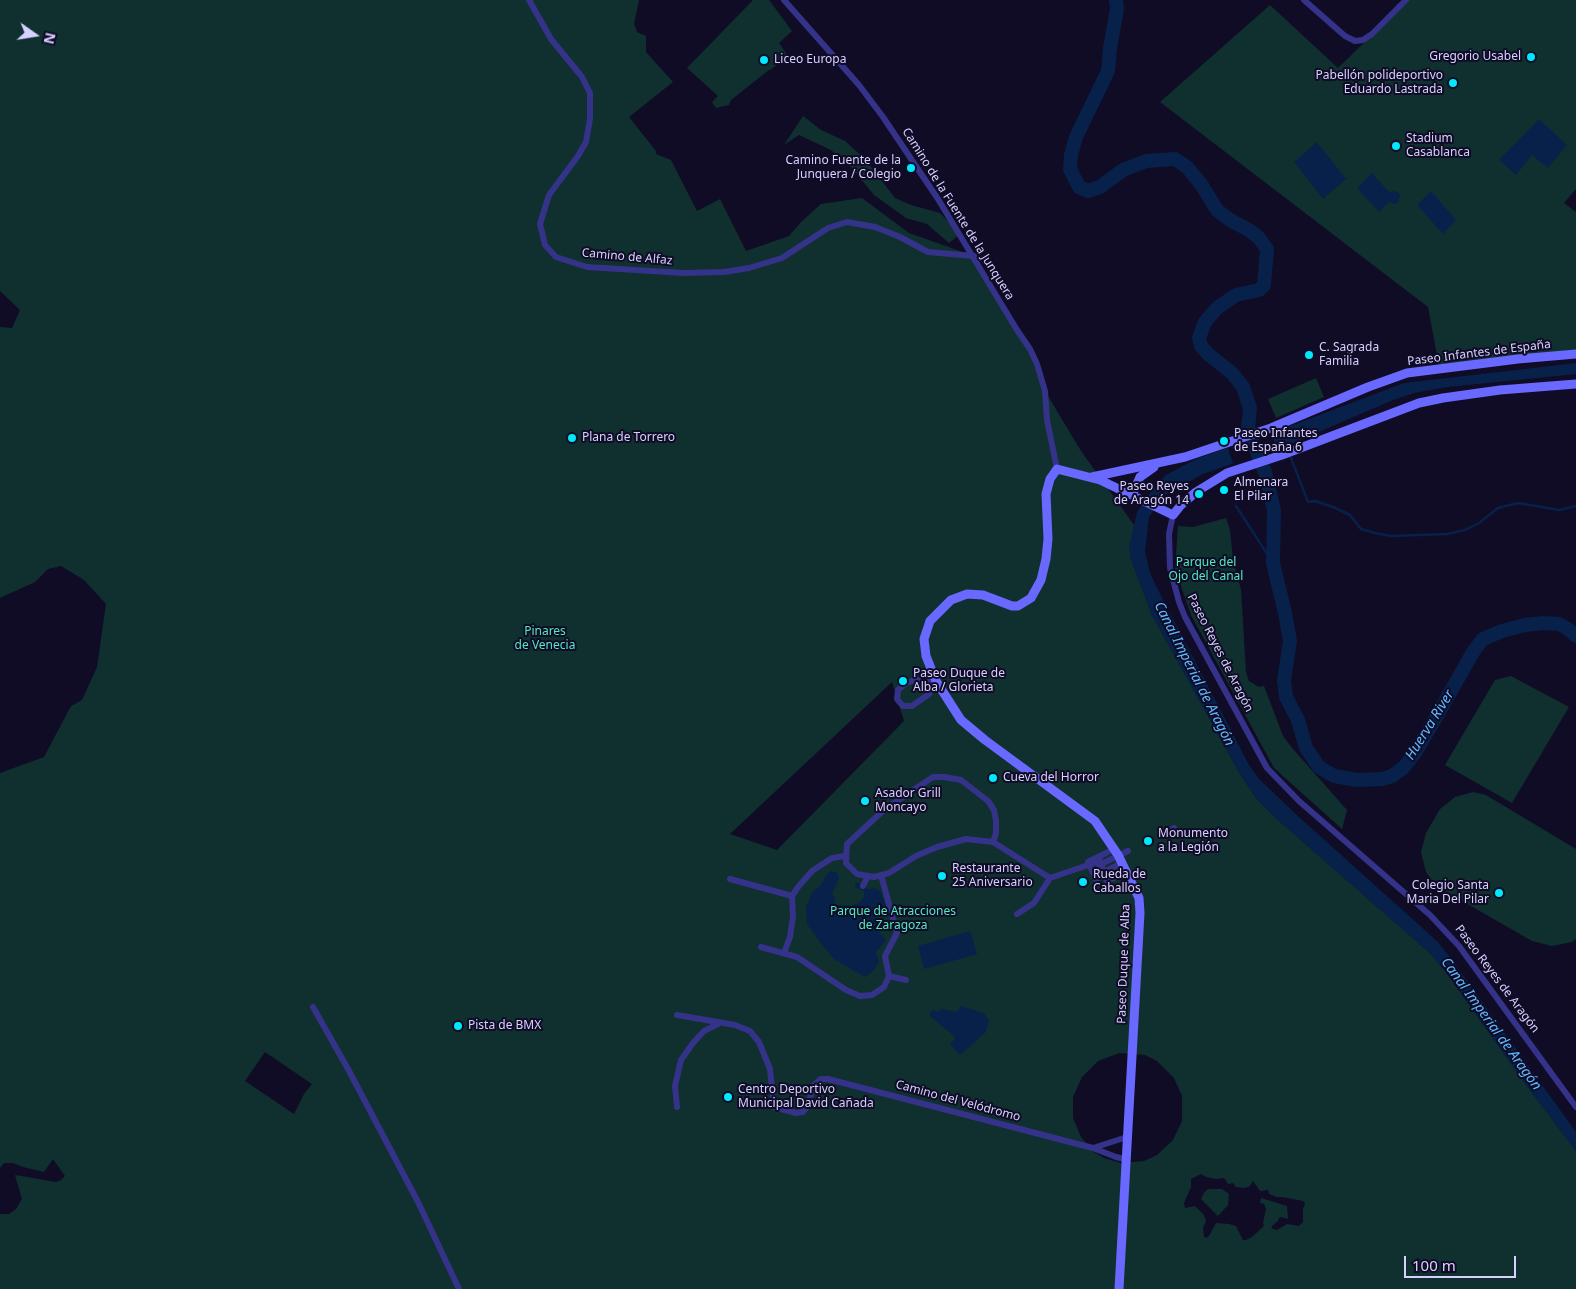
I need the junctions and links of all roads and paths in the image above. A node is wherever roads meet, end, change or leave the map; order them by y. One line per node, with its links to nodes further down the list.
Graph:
1 (529, 0): 5 (street, Camino de Alfaz)
2 (784, 0): 5 (street, Camino de la Fuente de la Junquera)
3 (1304, 0): 4 (street)
4 (1406, 0)
5 (974, 256): 9 (street, Camino de la Fuente de la Junquera)
6 (1576, 354): 8 (street, Paseo Infantes de España)
7 (1576, 384): 12 (street)
8 (1161, 463): 10 (street, Paseo Infantes de España); 11 (street, Paseo Infantes de España)
9 (1057, 469): 10 (street, Paseo Infantes de España); 13 (street, Paseo Duque de Alba)
10 (1092, 477): 11 (street, Paseo Infantes de España)
11 (1136, 497): 12 (street, Paseo Infantes de España)
12 (1173, 515): 40 (street, Paseo Reyes de Aragón)
13 (936, 681): 14 (street); 14 (street); 15 (street, Paseo Duque de Alba)
14 (929, 694): 15 (street)
15 (944, 695): 21 (street, Paseo Duque de Alba)
16 (1174, 828): 17 (street)
17 (1167, 832)
18 (993, 842): 20 (street); 25 (street); 27 (street)
19 (1128, 851): 21 (street)
20 (845, 856): 26 (street); 30 (street)
21 (1118, 856): 22 (street); 22 (street); 24 (street, Paseo Duque de Alba)
22 (1102, 868): 23 (street); 23 (street); 24 (street)
23 (1092, 871): 27 (street)
24 (1127, 872): 41 (street, Paseo Duque de Alba)
25 (881, 875): 26 (street); 34 (street)
26 (868, 876): 29 (street)
27 (1050, 878): 31 (street)
28 (730, 879): 30 (street)
29 (863, 886)
30 (792, 896): 33 (street)
31 (1017, 914)
32 (761, 947): 33 (street)
33 (784, 953): 34 (street)
34 (889, 976): 35 (street)
35 (906, 980)
36 (313, 1007): 44 (street)
37 (677, 1015): 38 (street)
38 (718, 1024): 39 (street); 42 (street, Camino del Velódromo)
39 (677, 1107)
40 (1576, 1107)
41 (1127, 1137): 42 (street); 43 (street, Paseo Duque de Alba)
42 (1093, 1148): 43 (street, Camino del Velódromo)
43 (1125, 1159): 45 (street, Paseo Duque de Alba)
44 (459, 1289)
45 (1119, 1289)

